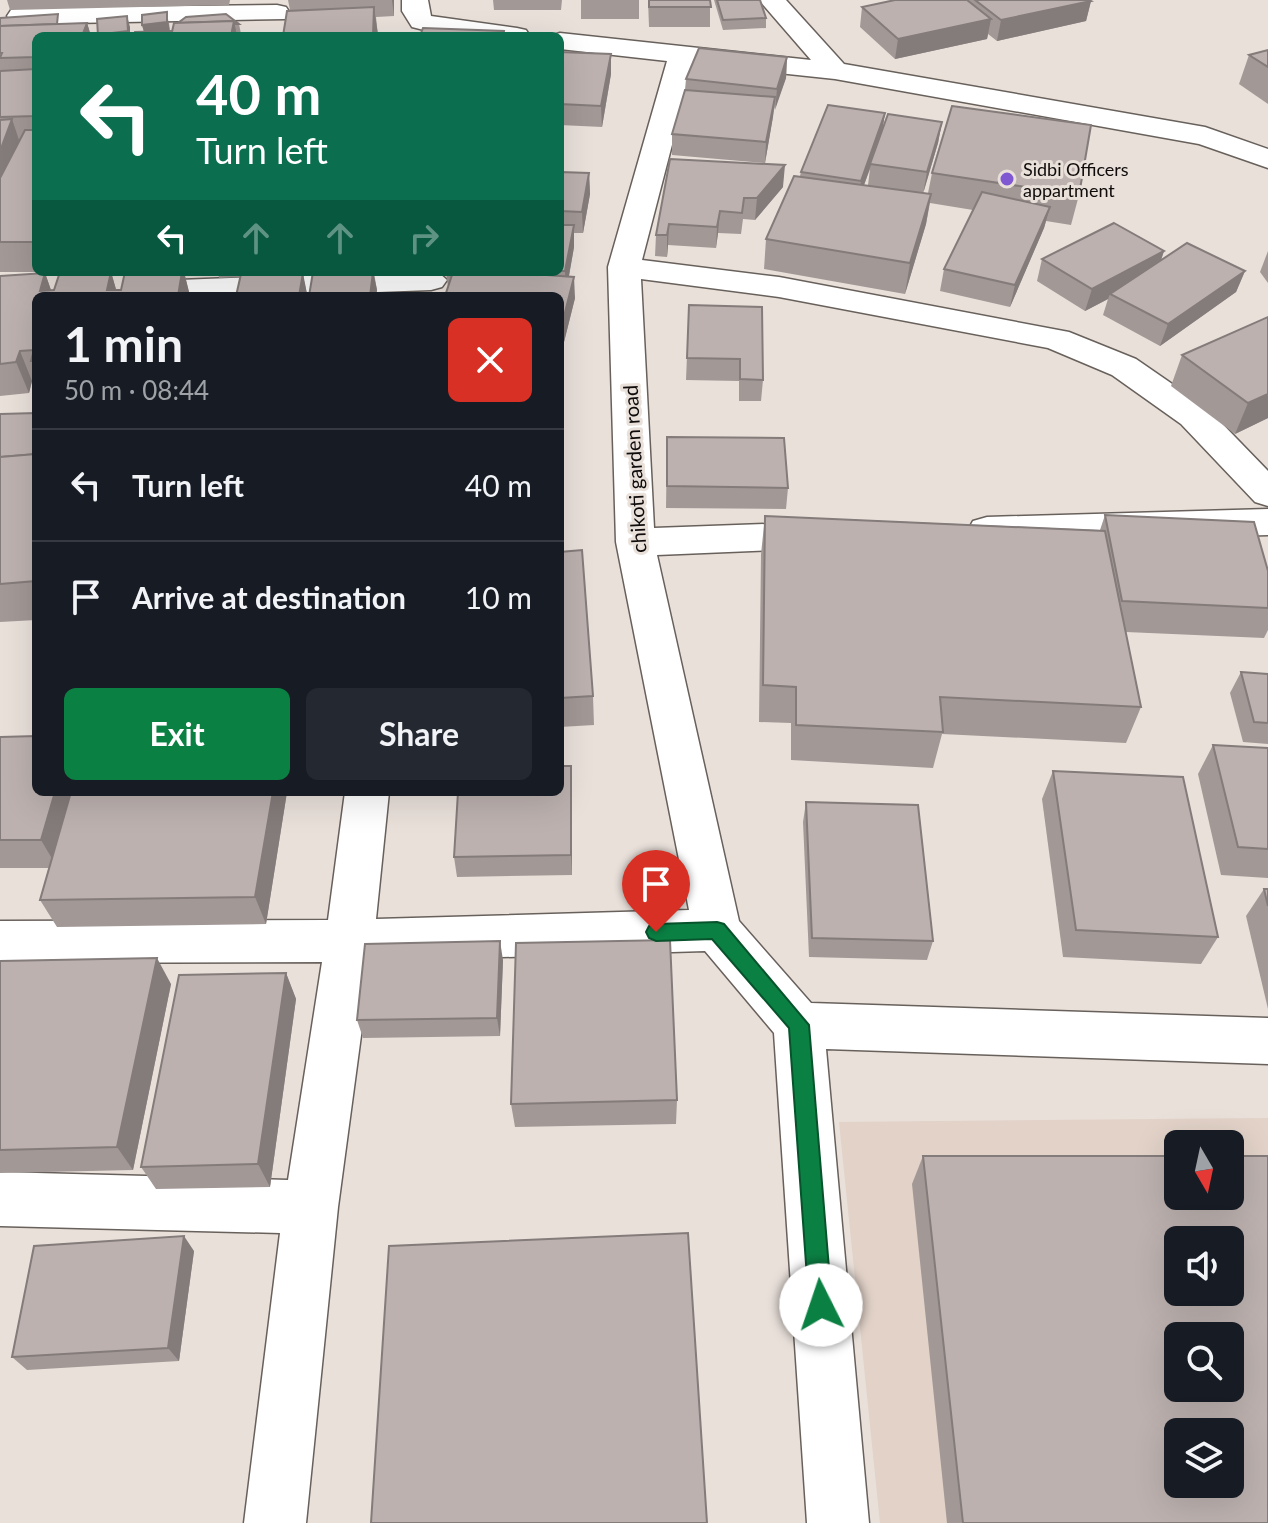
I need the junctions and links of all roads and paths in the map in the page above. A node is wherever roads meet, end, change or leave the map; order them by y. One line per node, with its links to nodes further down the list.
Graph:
1 (415, 0): 5 (street)
2 (772, 0): 8 (street)
3 (20, 16): 4 (street)
4 (276, 16)
5 (483, 32)
6 (564, 41): 7 (street)
7 (682, 55): 8 (street); 10 (street, chikoti garden road)
8 (835, 71): 9 (street)
9 (1268, 159)
10 (624, 267): 13 (street); 17 (street, chikoti garden road)
11 (431, 283): 12 (street)
12 (153, 291)
13 (1268, 493)
14 (1268, 522): 15 (street)
15 (955, 531)
16 (861, 533): 17 (street)
17 (635, 542): 19 (street, chikoti garden road)
18 (367, 796): 20 (street)
19 (717, 930): 20 (street); 22 (street)
20 (350, 941): 21 (street); 25 (street)
21 (0, 942)
22 (799, 1025): 23 (street); 27 (street)
23 (1268, 1041)
24 (0, 1199): 25 (street)
25 (311, 1207): 26 (street)
26 (275, 1523)
27 (838, 1523)

